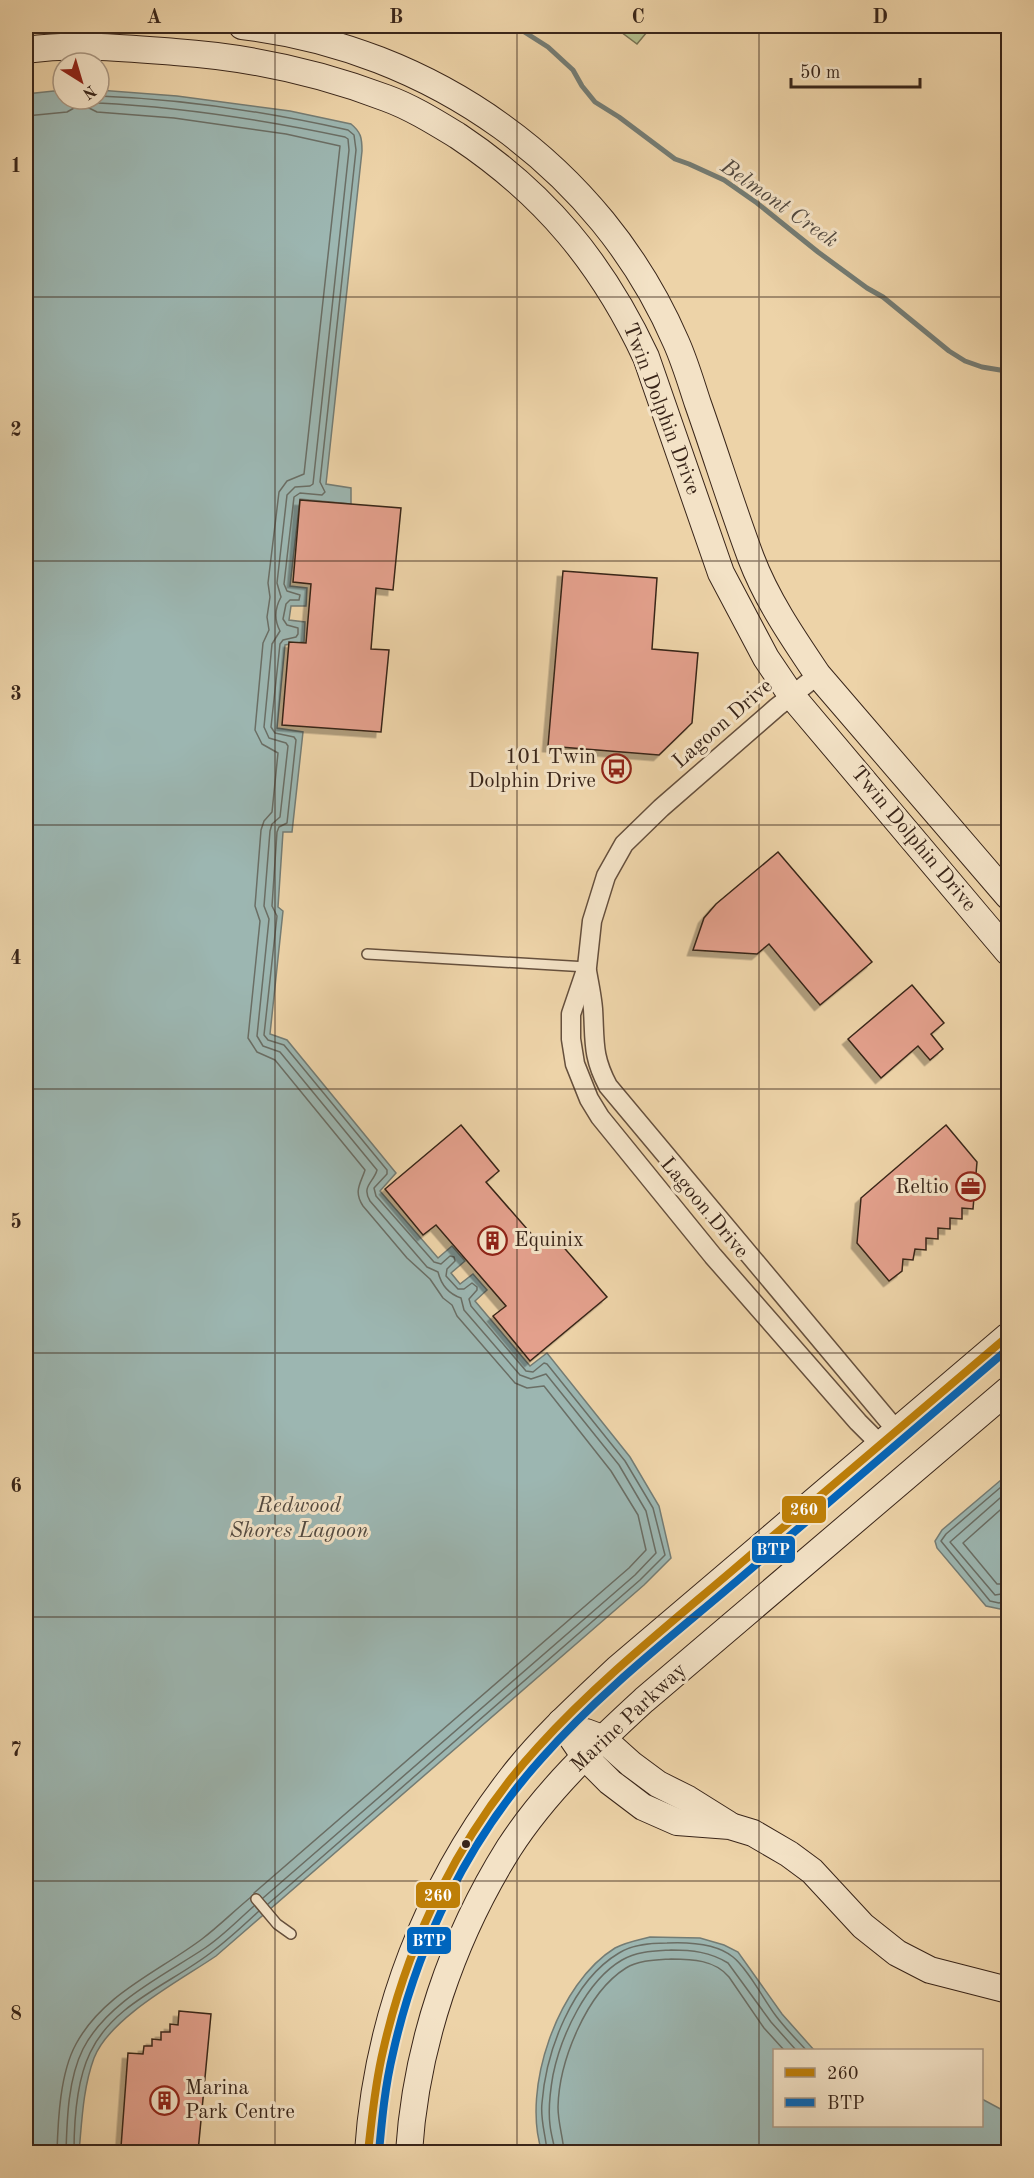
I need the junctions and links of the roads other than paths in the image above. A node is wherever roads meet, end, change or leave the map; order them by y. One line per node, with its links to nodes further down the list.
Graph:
1 (242, 26): 3 (main road, Twin Dolphin Drive)
2 (26, 50): 4 (main road, Twin Dolphin Drive)
3 (818, 675): 4 (street, Lagoon Drive); 5 (main road, Twin Dolphin Drive)
4 (791, 695): 6 (main road, Twin Dolphin Drive); 8 (street, Lagoon Drive)
5 (1008, 896)
6 (1008, 952)
7 (367, 954): 8 (lane)
8 (586, 967): 11 (street, Lagoon Drive); 11 (street, Lagoon Drive)
9 (1008, 1336): 11 (main road, Marine Parkway)
10 (1008, 1390): 13 (main road, Marine Parkway)
11 (889, 1438): 12 (main road, Marine Parkway)
12 (561, 1722): 13 (main road); 14 (main road); 19 (main road, Marine Parkway)
13 (602, 1738): 14 (main road, Marine Parkway); 15 (main road)
14 (585, 1757): 15 (main road); 20 (main road, Marine Parkway)
15 (730, 1826): 18 (main road)
16 (256, 1899): 17 (lane)
17 (291, 1934)
18 (1008, 1990)
19 (368, 2152)
20 (409, 2152)

